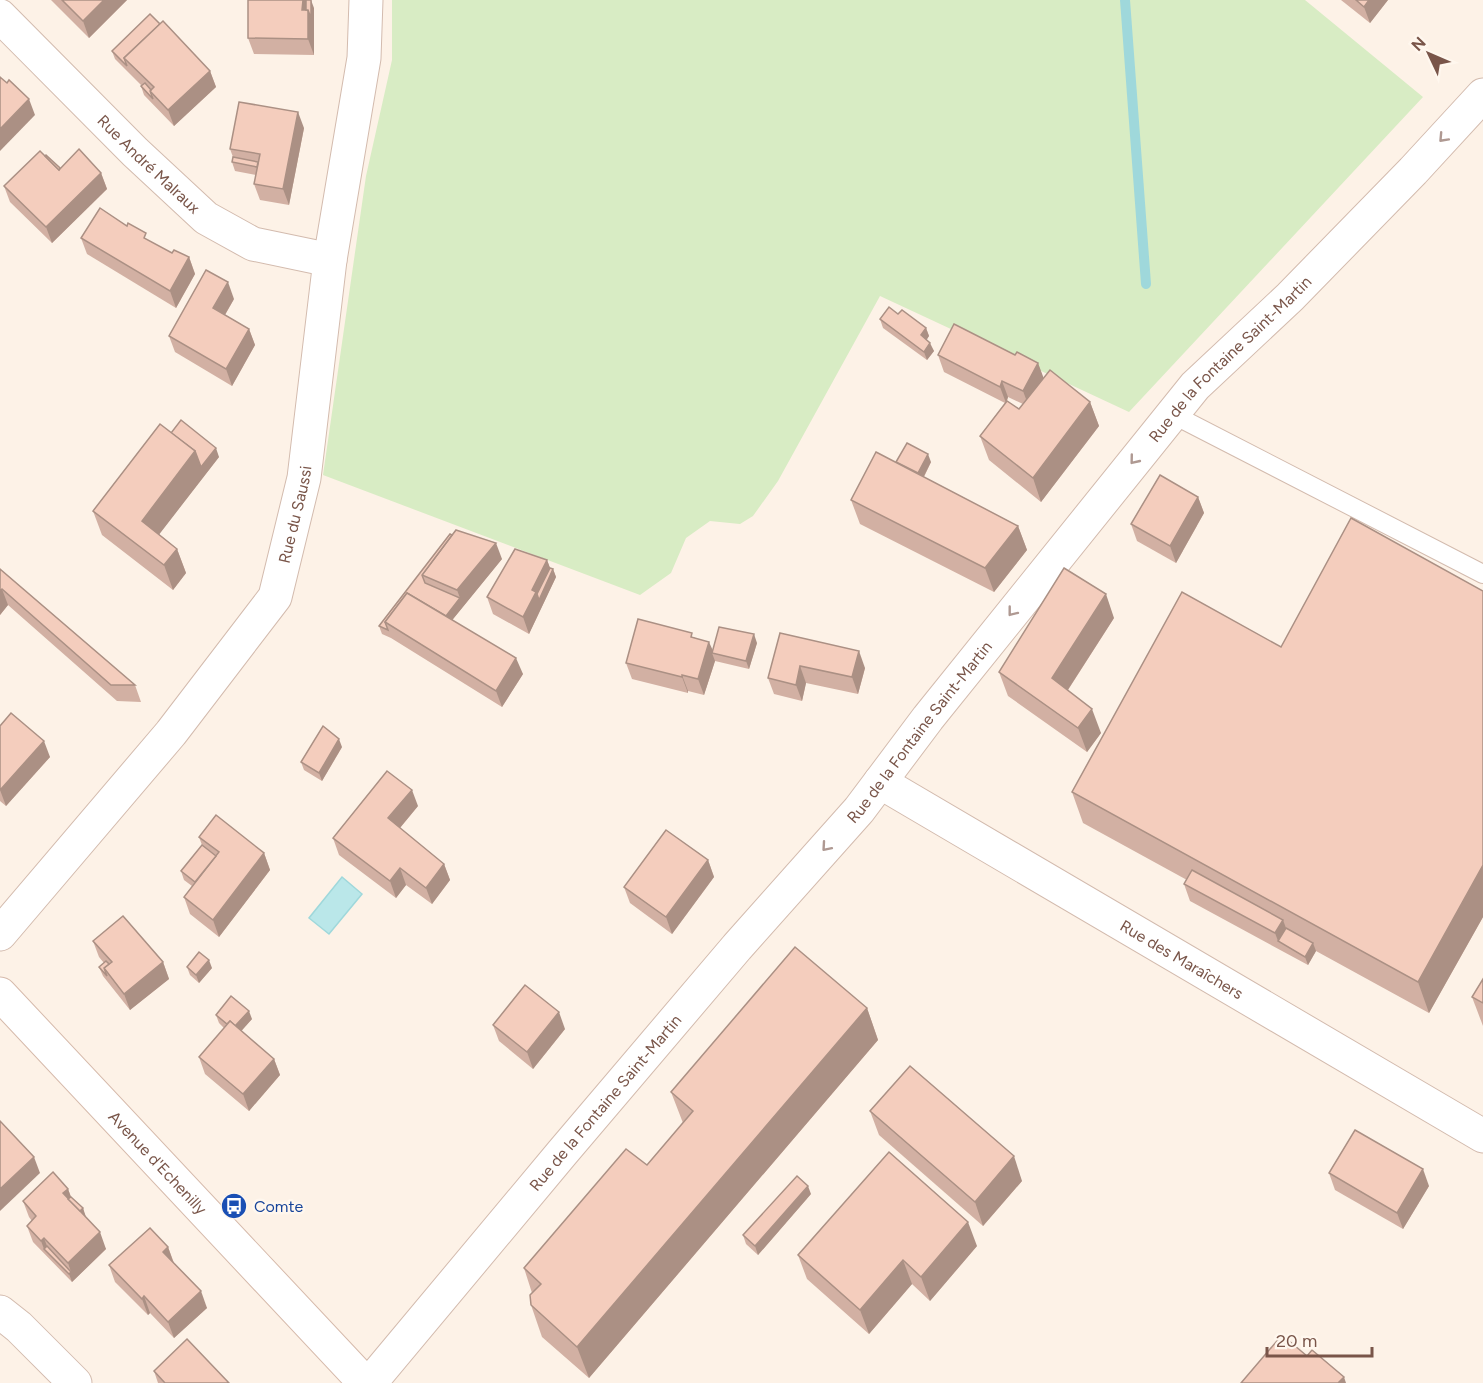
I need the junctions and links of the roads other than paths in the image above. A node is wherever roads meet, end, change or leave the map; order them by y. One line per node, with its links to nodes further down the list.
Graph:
1 (366, 0): 4 (street, Rue du Saussi)
2 (0, 16): 4 (street, Rue André Malraux)
3 (1483, 95): 5 (street, Rue de la Fontaine Saint-Martin, one-way to 5)
4 (330, 260): 8 (street, Rue du Saussi)
5 (1172, 414): 6 (lane); 7 (street, Rue de la Fontaine Saint-Martin, one-way to 7)
6 (1483, 574)
7 (880, 782): 10 (street, Rue des Maraîchers); 14 (street, Rue de la Fontaine Saint-Martin, one-way to 14)
8 (0, 934)
9 (0, 994): 13 (street, Avenue d'Echenilly)
10 (1483, 1136)
11 (0, 1312): 12 (street)
12 (75, 1383)
13 (365, 1383)
14 (370, 1383)

